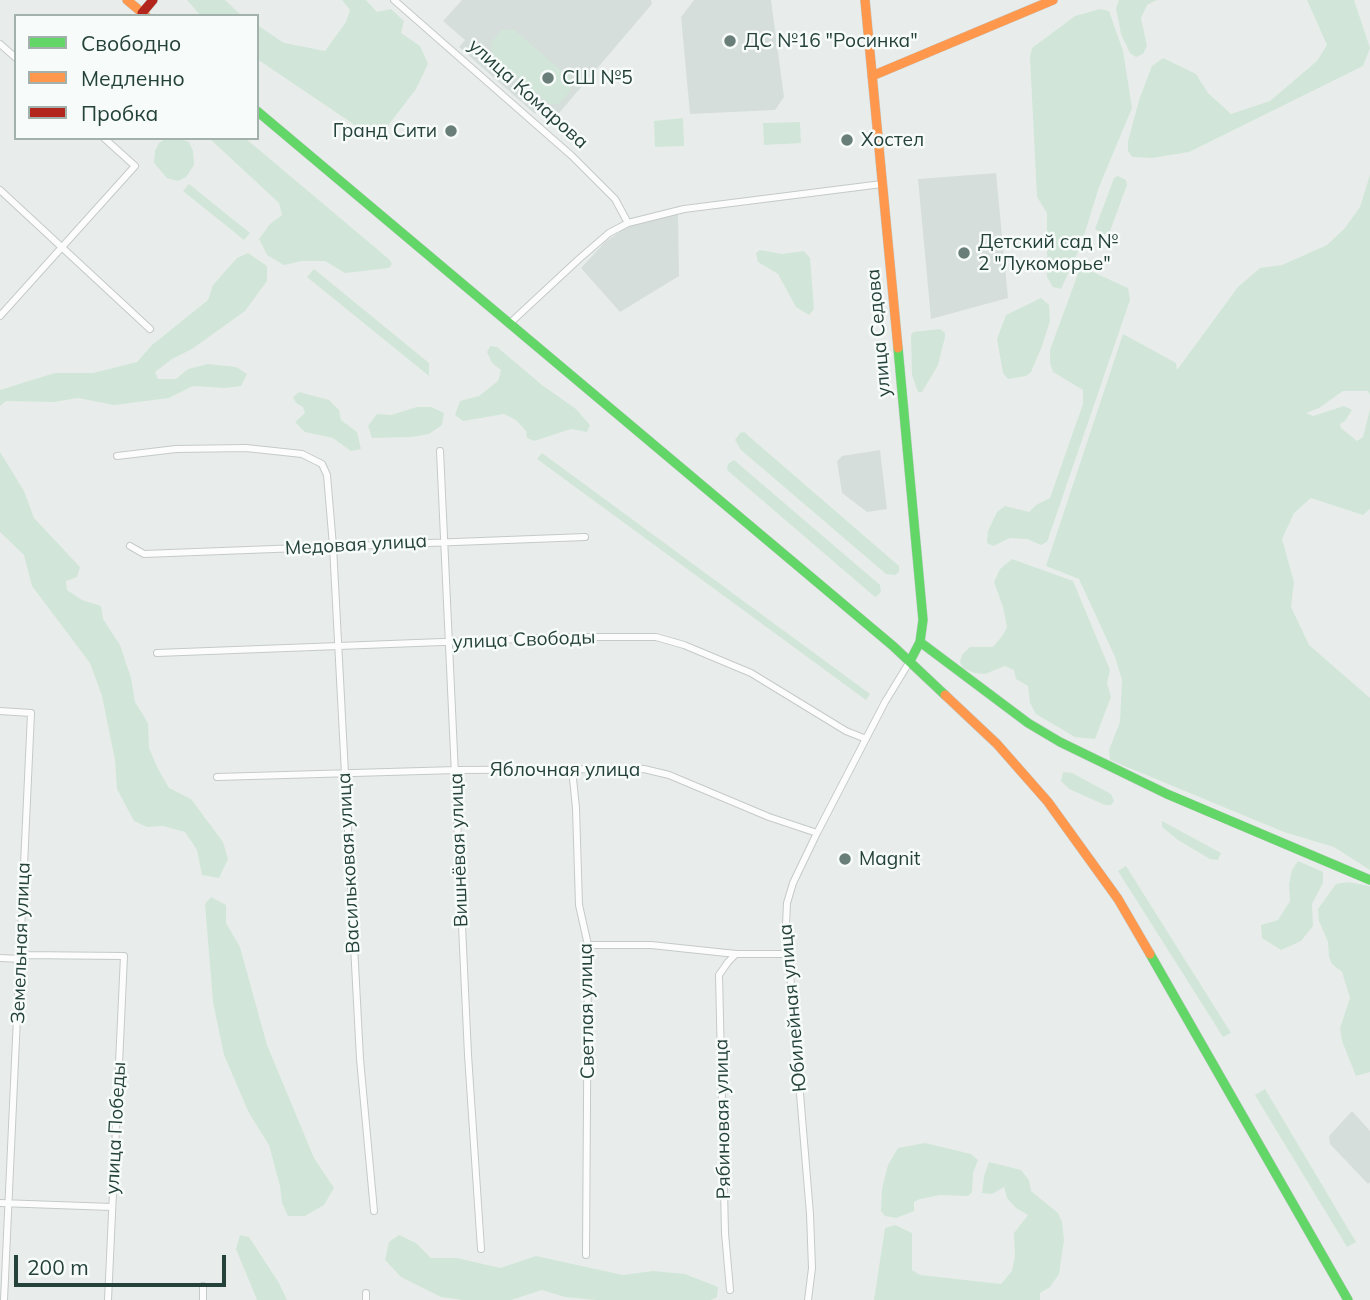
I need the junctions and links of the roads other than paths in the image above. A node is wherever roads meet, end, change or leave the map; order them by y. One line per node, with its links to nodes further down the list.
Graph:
1 (127, 0): 6 (main road)
2 (153, 0): 6 (main road)
3 (394, 0): 14 (street, улица Комарова)
4 (864, 0): 9 (main road, улица Седова)
5 (1053, 0): 9 (main road)
6 (144, 14)
7 (0, 44): 8 (street)
8 (14, 56)
9 (872, 76): 12 (main road, улица Седова)
10 (259, 113): 17 (main road)
11 (106, 140): 15 (street)
12 (882, 184): 14 (street); 26 (main road, улица Седова)
13 (0, 190): 15 (street)
14 (628, 223): 17 (street)
15 (63, 246): 16 (street); 18 (street)
16 (0, 316)
17 (509, 324): 29 (main road)
18 (150, 328)
19 (440, 451): 22 (street, Вишнёвая улица)
20 (117, 456): 23 (street, Васильковая улица)
21 (585, 537): 22 (street, Медовая улица)
22 (444, 541): 23 (street, Медовая улица); 25 (street, Вишнёвая улица)
23 (333, 546): 24 (street, Медовая улица); 27 (street, Васильковая улица)
24 (130, 547)
25 (450, 642): 27 (street, улица Свободы); 31 (street, улица Свободы); 33 (street, Вишнёвая улица)
26 (920, 642): 29 (main road, улица Седова); 37 (main road)
27 (339, 647): 28 (street, улица Свободы); 34 (street, Васильковая улица)
28 (157, 653)
29 (910, 661): 31 (street, Юбилейная улица); 55 (main road)
30 (0, 711): 41 (street, Земельная улица)
31 (866, 739): 36 (street, Юбилейная улица)
32 (572, 769): 33 (street, Яблочная улица); 36 (street, Яблочная улица); 38 (street, Светлая улица)
33 (456, 770): 34 (street, Яблочная улица); 47 (street, Вишнёвая улица)
34 (344, 774): 35 (street, Яблочная улица); 46 (street, Васильковая улица)
35 (217, 777)
36 (817, 833): 40 (street, Юбилейная улица)
37 (1370, 880)
38 (588, 945): 39 (street); 48 (street, Светлая улица)
39 (736, 954): 40 (street); 50 (street, Рябиновая улица)
40 (789, 954): 54 (street, Юбилейная улица)
41 (21, 957): 42 (street); 44 (street, Земельная улица); 45 (street, улица Победы)
42 (0, 958)
43 (0, 1203): 44 (street)
44 (10, 1203): 45 (street); 51 (street, Земельная улица)
45 (112, 1207): 52 (street, улица Победы)
46 (374, 1211)
47 (481, 1249)
48 (586, 1255)
49 (203, 1286): 53 (street)
50 (730, 1290)
51 (4, 1300)
52 (108, 1300)
53 (203, 1300)
54 (808, 1300)
55 (1348, 1300)

